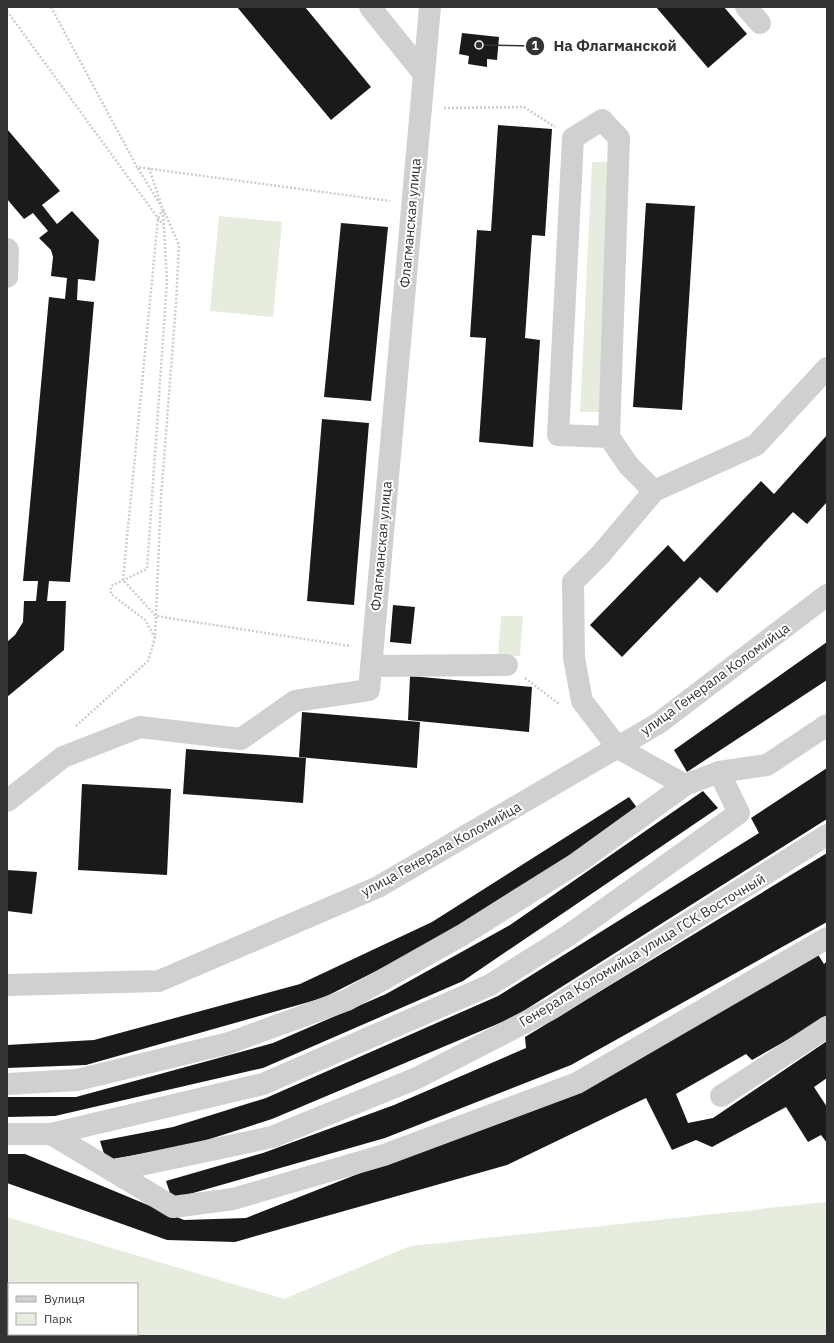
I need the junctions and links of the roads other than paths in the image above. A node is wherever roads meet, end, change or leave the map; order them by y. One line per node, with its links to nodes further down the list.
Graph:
1 (370, 7): 3 (street)
2 (430, 7): 3 (street, Флагманская улица)
3 (424, 74): 10 (street, Флагманская улица)
4 (7, 249): 5 (street)
5 (7, 277)
6 (827, 368): 8 (street)
7 (608, 437): 7 (street); 8 (street)
8 (654, 491): 13 (street)
9 (827, 595): 13 (street, улица Генерала Коломийца)
10 (371, 658): 11 (street); 16 (street, Флагманская улица)
11 (507, 665)
12 (827, 725): 14 (street)
13 (618, 748): 15 (street); 19 (street, улица Генерала Коломийца)
14 (719, 772): 15 (street); 24 (street)
15 (685, 785): 21 (street)
16 (7, 801)
17 (827, 835): 25 (street, Генерала Коломийца улица ГСК Восточный)
18 (827, 938): 25 (street)
19 (7, 985)
20 (827, 1027): 22 (street)
21 (7, 1084)
22 (720, 1096)
23 (7, 1134): 24 (street)
24 (51, 1134): 25 (street)
25 (112, 1171)

